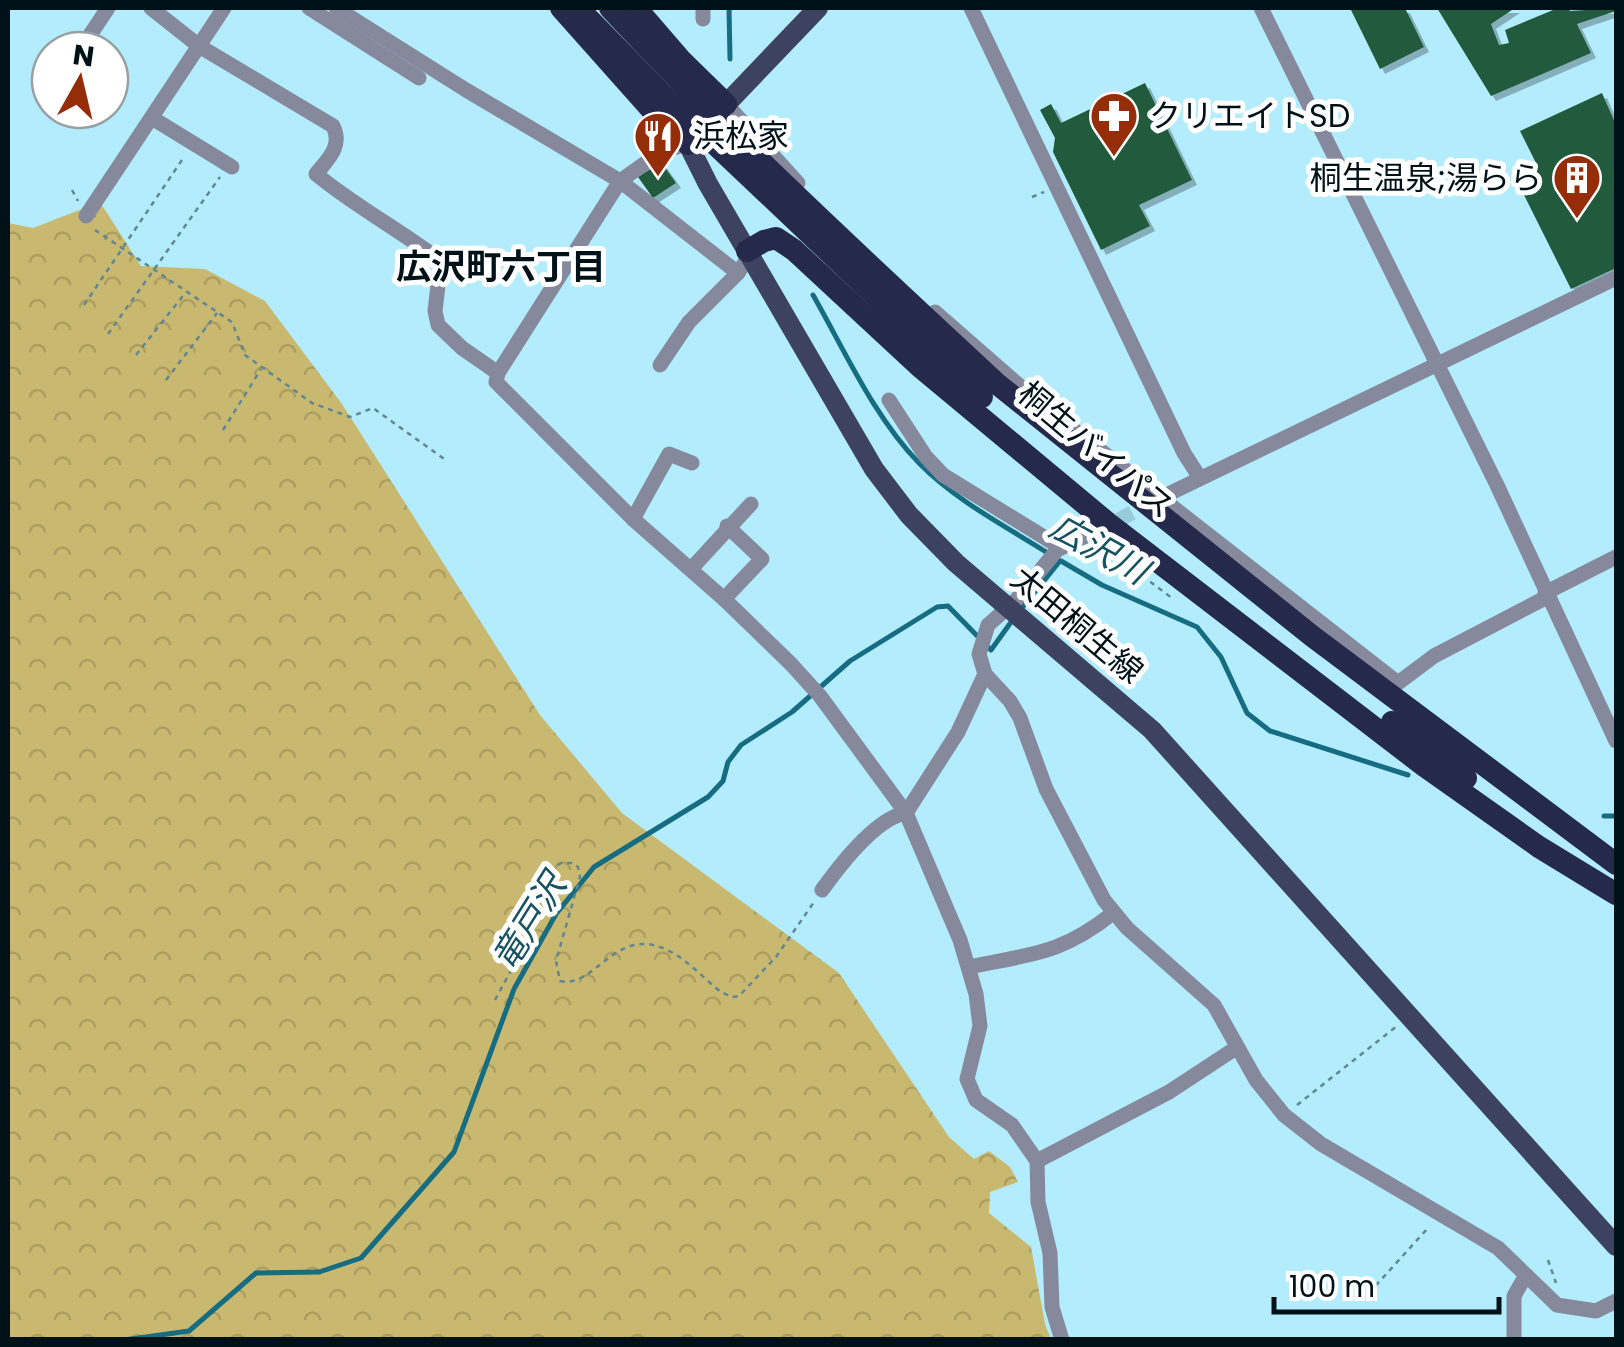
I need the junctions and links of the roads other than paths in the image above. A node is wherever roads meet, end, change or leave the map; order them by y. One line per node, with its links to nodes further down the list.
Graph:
1 (108, 8): 13 (street)
2 (152, 8): 14 (street)
3 (224, 8): 14 (street)
4 (308, 8): 15 (street)
5 (336, 8): 20 (street)
6 (561, 8): 18 (highway)
7 (578, 8): 27 (highway, 桐生バイパス, bridge)
8 (610, 8): 27 (highway, 桐生バイパス, bridge)
9 (636, 8): 16 (highway)
10 (818, 8): 16 (main road)
11 (971, 8): 30 (street)
12 (1261, 8): 24 (street)
13 (93, 30)
14 (199, 46): 17 (street); 26 (street)
15 (419, 78)
16 (726, 104): 18 (main road); 31 (street)
17 (152, 118): 19 (street); 21 (street)
18 (688, 144): 20 (street); 22 (main road, 太田桐生線)
19 (227, 171)
20 (620, 181): 22 (street); 26 (street)
21 (86, 216)
22 (742, 262): 25 (street); 34 (highway); 41 (main road, 太田桐生線)
23 (1616, 278): 24 (street)
24 (1438, 363): 30 (street); 39 (street)
25 (660, 366)
26 (498, 373): 33 (street)
27 (989, 390): 47 (highway, 桐生バイパス); 50 (highway, 桐生バイパス)
28 (889, 400): 36 (street)
29 (692, 463): 33 (street)
30 (1200, 478): 31 (street)
31 (1158, 498): 43 (street)
32 (751, 504): 35 (street)
33 (633, 519): 38 (street)
34 (1114, 522): 36 (street); 50 (highway)
35 (727, 526): 38 (street); 40 (street)
36 (1055, 552): 41 (street)
37 (1616, 557): 39 (street)
38 (690, 568): 40 (street)
39 (1546, 595): 43 (street); 44 (street)
40 (724, 599): 46 (street)
41 (1007, 606): 42 (street); 55 (main road, 太田桐生線)
42 (985, 674): 46 (street); 51 (street)
43 (1398, 683): 47 (highway)
44 (1609, 708): 45 (street)
45 (1615, 740)
46 (906, 813): 49 (street); 52 (street)
47 (1581, 838): 48 (highway, 桐生バイパス)
48 (1616, 864)
49 (822, 890)
50 (1616, 893)
51 (1114, 913): 52 (street); 53 (street)
52 (970, 967): 54 (street)
53 (1236, 1048): 54 (street); 56 (street)
54 (1037, 1161): 58 (street)
55 (1616, 1246)
56 (1526, 1275): 57 (street); 59 (street)
57 (1616, 1301)
58 (1062, 1340)
59 (1514, 1340)

